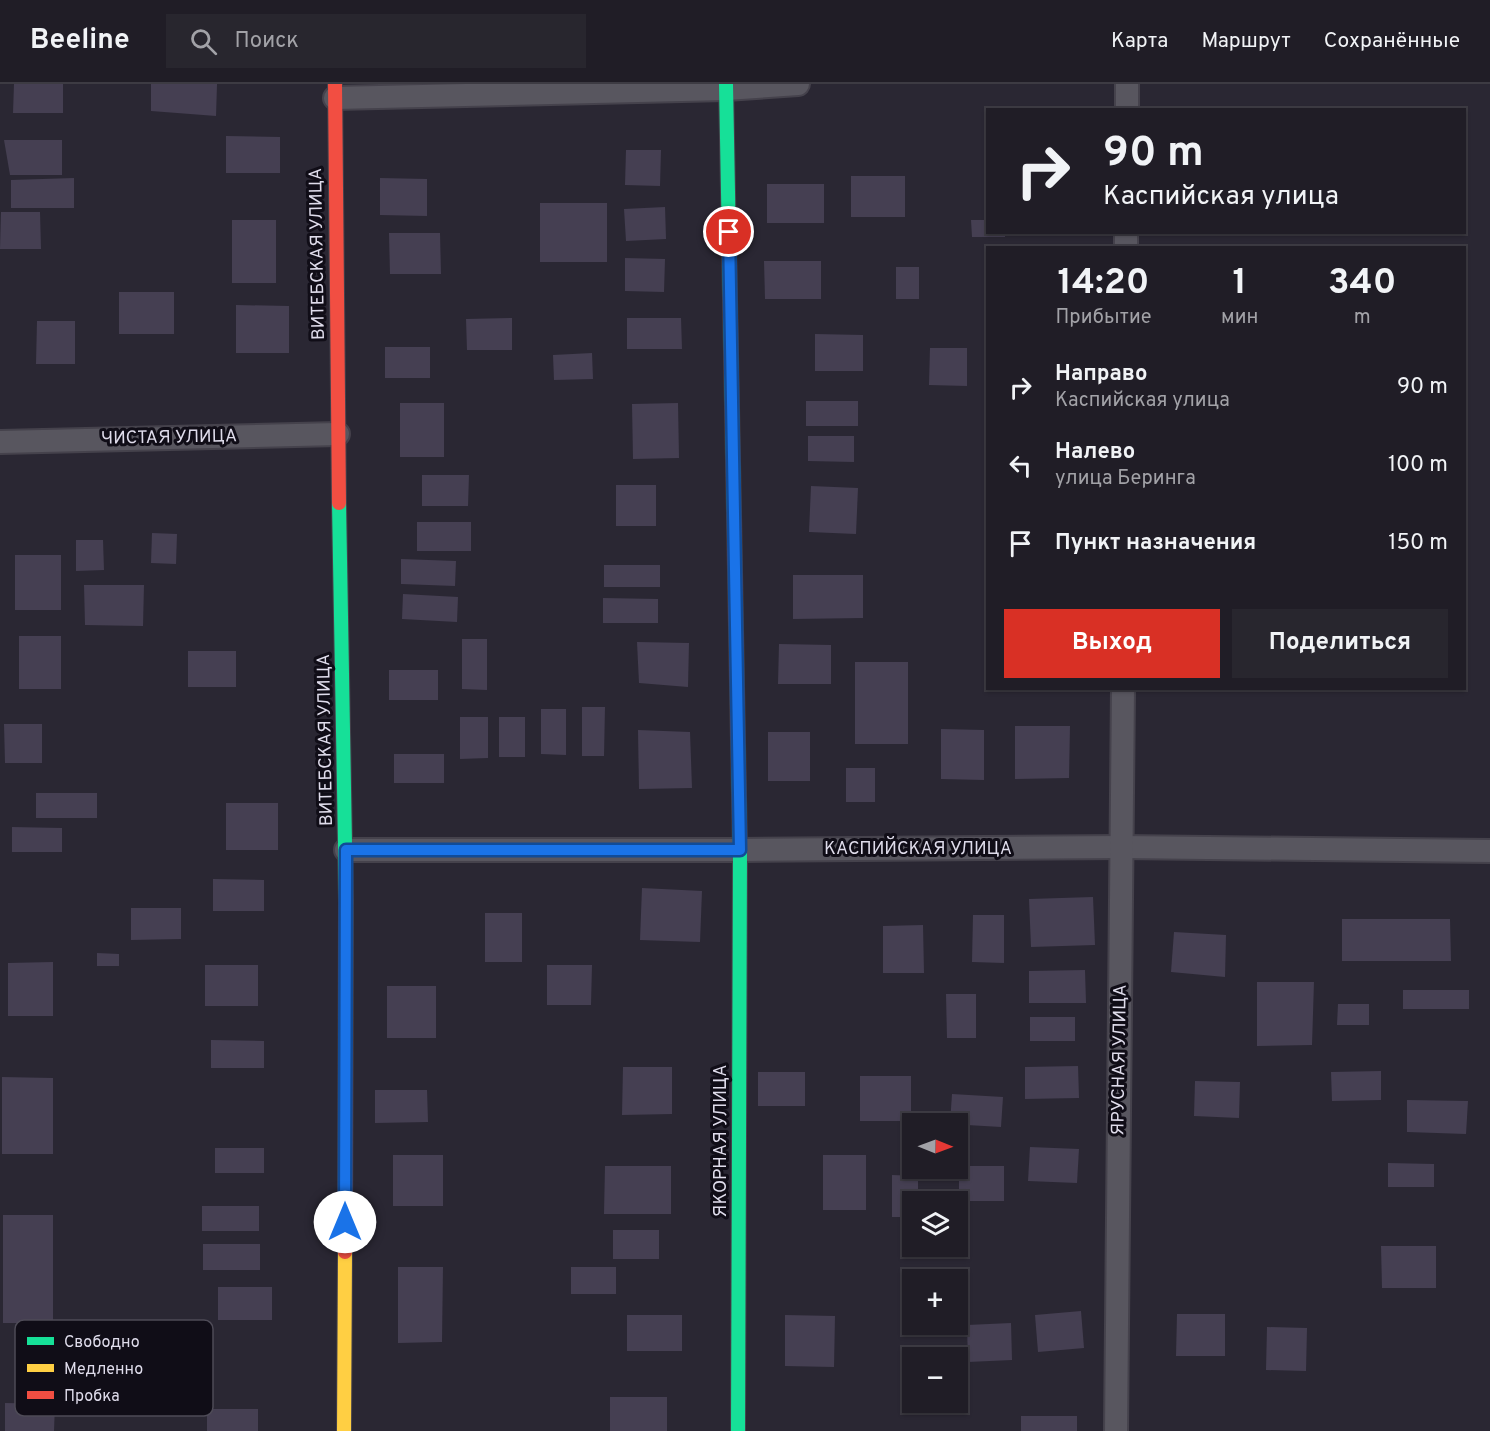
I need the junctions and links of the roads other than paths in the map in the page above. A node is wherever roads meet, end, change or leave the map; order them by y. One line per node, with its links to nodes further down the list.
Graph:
1 (798, 84): 3 (street)
2 (1127, 84): 5 (street)
3 (726, 87): 4 (street); 11 (street, ЯКОРНАЯ УЛИЦА)
4 (335, 91): 6 (street, ВИТЕБСКАЯ УЛИЦА)
5 (1127, 108)
6 (338, 434): 7 (street, ЧИСТАЯ УЛИЦА); 10 (street, ВИТЕБСКАЯ УЛИЦА)
7 (0, 442)
8 (1123, 690): 9 (street, ЯРУСНАЯ УЛИЦА)
9 (1122, 847): 11 (street, КАСПИЙСКАЯ УЛИЦА); 12 (street, КАСПИЙСКАЯ УЛИЦА); 15 (street, ЯРУСНАЯ УЛИЦА)
10 (346, 850): 11 (street, КАСПИЙСКАЯ УЛИЦА); 13 (street, ВИТЕБСКАЯ УЛИЦА)
11 (740, 850): 14 (street, ЯКОРНАЯ УЛИЦА)
12 (1490, 851)
13 (344, 1431)
14 (738, 1431)
15 (1116, 1431)

